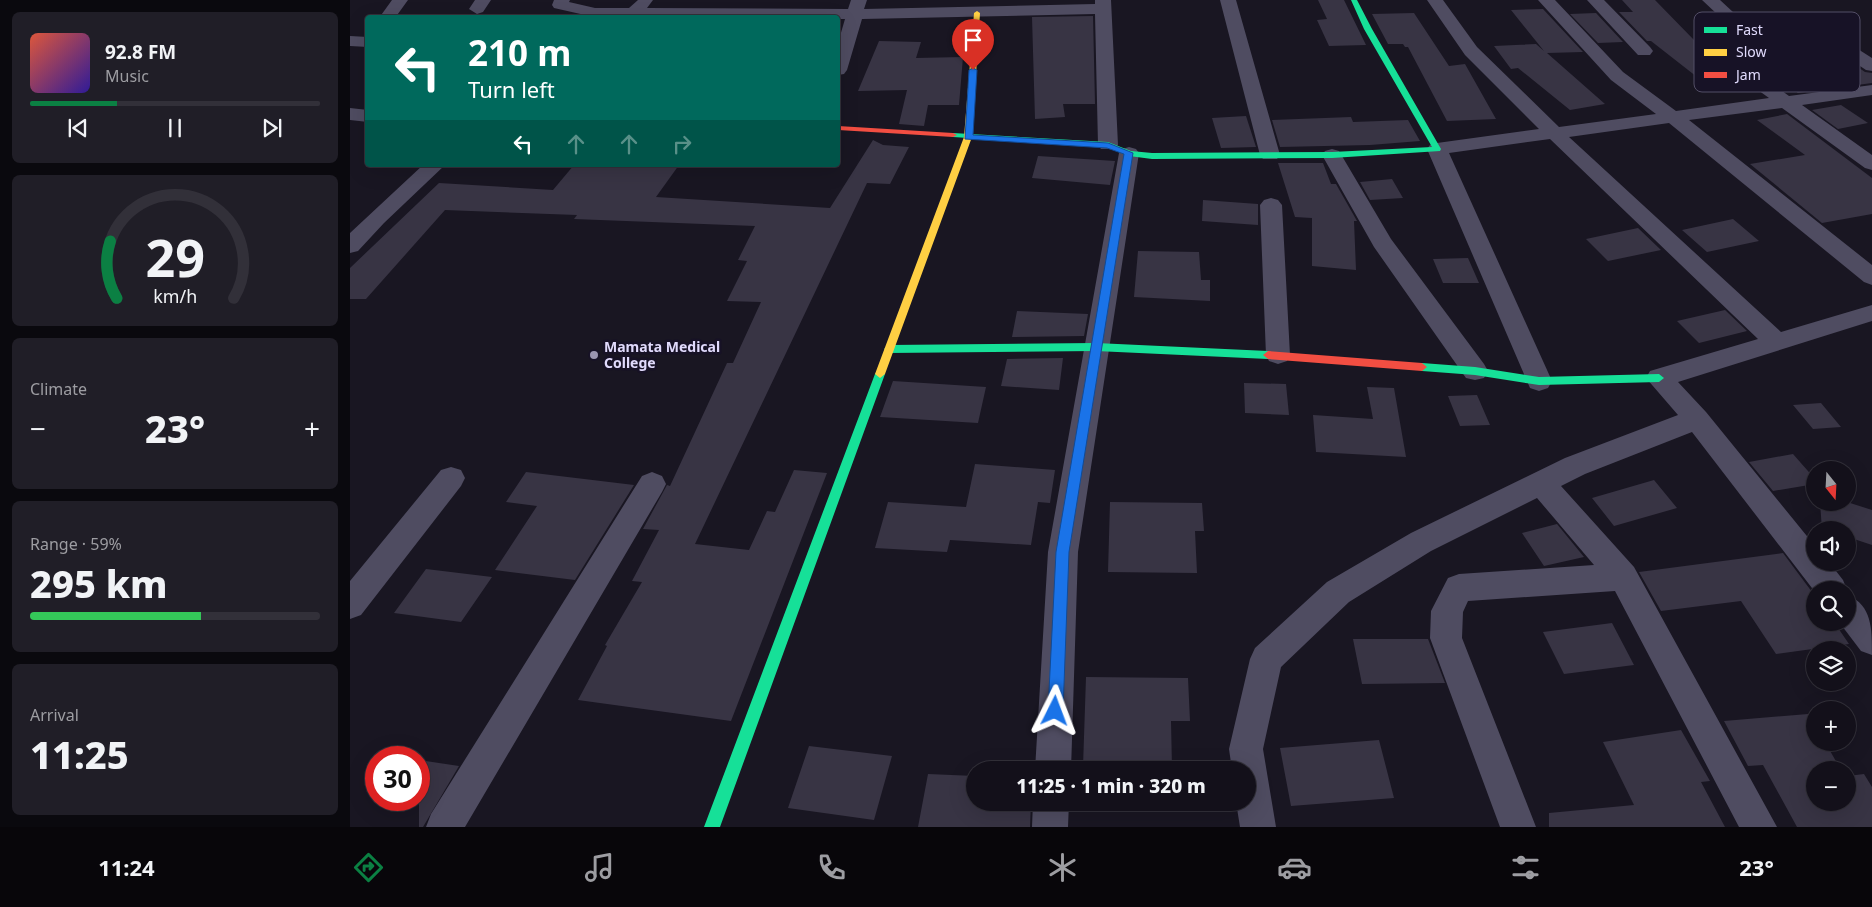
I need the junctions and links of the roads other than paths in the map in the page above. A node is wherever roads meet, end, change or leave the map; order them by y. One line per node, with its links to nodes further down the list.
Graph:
1 (400, 0): 16 (street)
2 (562, 0): 17 (street)
3 (646, 0): 14 (street)
4 (746, 0): 20 (street)
5 (1228, 0): 40 (street)
6 (1354, 0): 38 (street)
7 (1436, 0): 35 (street)
8 (1546, 0): 33 (street)
9 (1595, 0): 24 (street)
10 (1710, 0): 13 (street)
11 (1103, 4): 15 (street); 37 (street)
12 (857, 7): 15 (street); 21 (street); 26 (street)
13 (1724, 12)
14 (633, 13): 18 (street); 19 (street)
15 (977, 13): 36 (street)
16 (389, 15)
17 (590, 15)
18 (606, 15)
19 (703, 15)
20 (738, 15)
21 (751, 15)
22 (350, 41): 23 (street)
23 (365, 42)
24 (1644, 51)
25 (1860, 58): 27 (street)
26 (840, 63)
27 (1872, 66)
28 (1771, 92): 30 (street)
29 (1857, 92): 30 (street)
30 (1784, 102): 33 (street); 41 (street)
31 (350, 114): 32 (street)
32 (365, 116)
33 (1674, 118): 35 (street); 47 (street)
34 (840, 128): 36 (street)
35 (1555, 134): 38 (street); 49 (street)
36 (968, 137): 37 (street); 51 (street)
37 (1119, 149): 40 (street); 50 (street)
38 (1437, 149): 39 (street); 55 (street)
39 (1332, 154): 40 (street); 53 (street)
40 (1270, 155)
41 (1872, 164)
42 (434, 167): 45 (street)
43 (1271, 205): 52 (street)
44 (350, 217): 45 (street)
45 (376, 218): 46 (street)
46 (350, 246)
47 (1872, 277)
48 (1872, 313): 49 (street)
49 (1776, 341): 54 (street)
50 (1096, 347): 51 (street); 52 (street); 65 (street)
51 (889, 349): 68 (street)
52 (1278, 355): 53 (street)
53 (1475, 371): 55 (street)
54 (1659, 378): 55 (street); 56 (street)
55 (1539, 381)
56 (1697, 420): 58 (street); 61 (street)
57 (451, 478): 62 (street)
58 (1541, 482): 60 (street); 70 (street)
59 (652, 484): 67 (street)
60 (1624, 577): 71 (street); 72 (street)
61 (1825, 581)
62 (350, 605)
63 (1856, 619): 64 (street)
64 (1872, 640)
65 (1052, 761)
66 (1051, 811): 69 (street)
67 (444, 827)
68 (712, 827)
69 (1050, 827)
70 (1258, 827)
71 (1518, 827)
72 (1759, 827)

